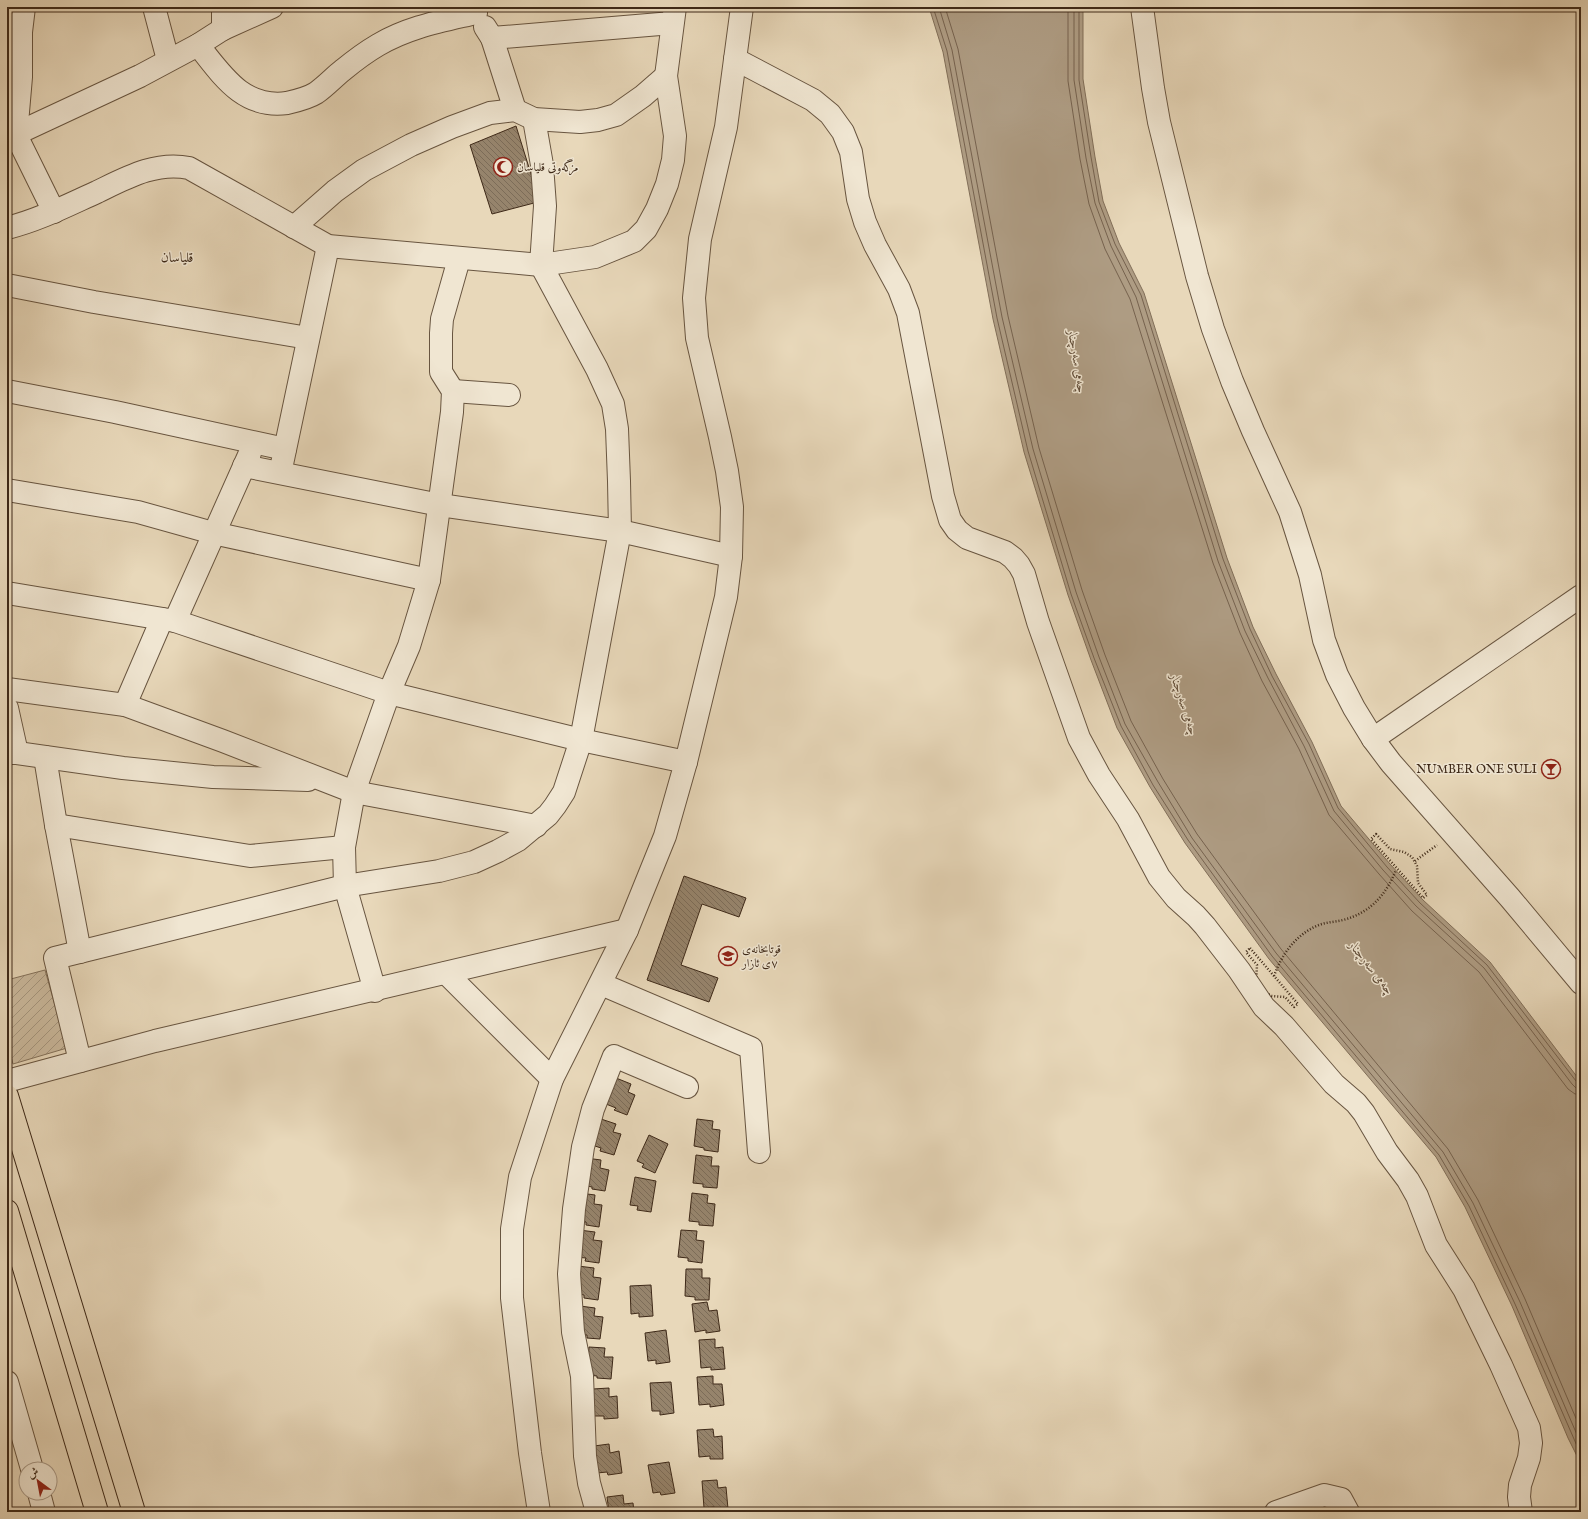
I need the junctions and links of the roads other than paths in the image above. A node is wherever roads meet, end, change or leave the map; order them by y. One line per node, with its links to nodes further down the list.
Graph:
1 (24, 7): 16 (street)
2 (154, 7): 13 (street)
3 (223, 7): 9 (street)
4 (272, 7): 9 (street)
5 (742, 7): 12 (street)
6 (1142, 7): 45 (street)
7 (475, 10): 10 (street); 11 (street)
8 (674, 15): 10 (street); 14 (street)
9 (223, 29): 11 (street)
10 (492, 38): 15 (street)
11 (198, 45): 13 (street)
12 (735, 59): 36 (street); 79 (street)
13 (168, 60): 16 (street)
14 (666, 76): 15 (street); 22 (street)
15 (524, 115): 18 (street); 22 (street)
16 (12, 136): 17 (street)
17 (54, 212): 18 (street); 19 (street)
18 (294, 227): 20 (street)
19 (7, 228)
20 (328, 246): 21 (street); 24 (street)
21 (459, 259): 22 (street); 26 (street)
22 (541, 265): 34 (street)
23 (7, 285): 24 (street)
24 (308, 338): 29 (street)
25 (7, 391): 28 (street)
26 (453, 391): 27 (street); 33 (street)
27 (509, 395)
28 (255, 442): 29 (street); 30 (street)
29 (285, 449): 31 (street)
30 (244, 466): 31 (street); 35 (street)
31 (280, 473): 33 (street)
32 (7, 490): 35 (street)
33 (440, 504): 34 (street); 37 (street)
34 (620, 531): 36 (street); 46 (street)
35 (214, 533): 37 (street); 40 (street)
36 (731, 556): 49 (street)
37 (429, 580): 42 (street)
38 (7, 593): 40 (street)
39 (1581, 596): 45 (street)
40 (168, 620): 42 (street); 43 (street)
41 (7, 689): 43 (street)
42 (389, 693): 46 (street); 51 (street)
43 (125, 706): 50 (street)
44 (7, 708): 47 (street)
45 (1373, 739): 59 (street)
46 (581, 740): 49 (street); 53 (street)
47 (12, 753): 48 (street)
48 (45, 757): 50 (street); 52 (street)
49 (686, 762): 56 (street)
50 (326, 780): 51 (street)
51 (354, 792): 53 (street); 54 (street)
52 (56, 825): 54 (street); 57 (street)
53 (536, 826): 55 (street)
54 (344, 847): 55 (street)
55 (345, 886): 57 (street); 61 (street)
56 (627, 930): 58 (street); 60 (street)
57 (80, 952): 62 (street)
58 (446, 973): 61 (street); 63 (street)
59 (1581, 983)
60 (601, 984): 63 (street); 67 (street)
61 (375, 991): 62 (street)
62 (80, 1061): 64 (street)
63 (552, 1079): 75 (street)
64 (7, 1081)
65 (687, 1086): 76 (street)
66 (7, 1096): 74 (main road)
67 (759, 1152)
68 (7, 1211): 73 (main road)
69 (7, 1382): 70 (street)
70 (30, 1461)
71 (41, 1501): 72 (street)
72 (44, 1512)
73 (97, 1512)
74 (134, 1512)
75 (538, 1512)
76 (597, 1512)
77 (1276, 1512): 78 (street)
78 (1348, 1512)
79 (1521, 1512)

